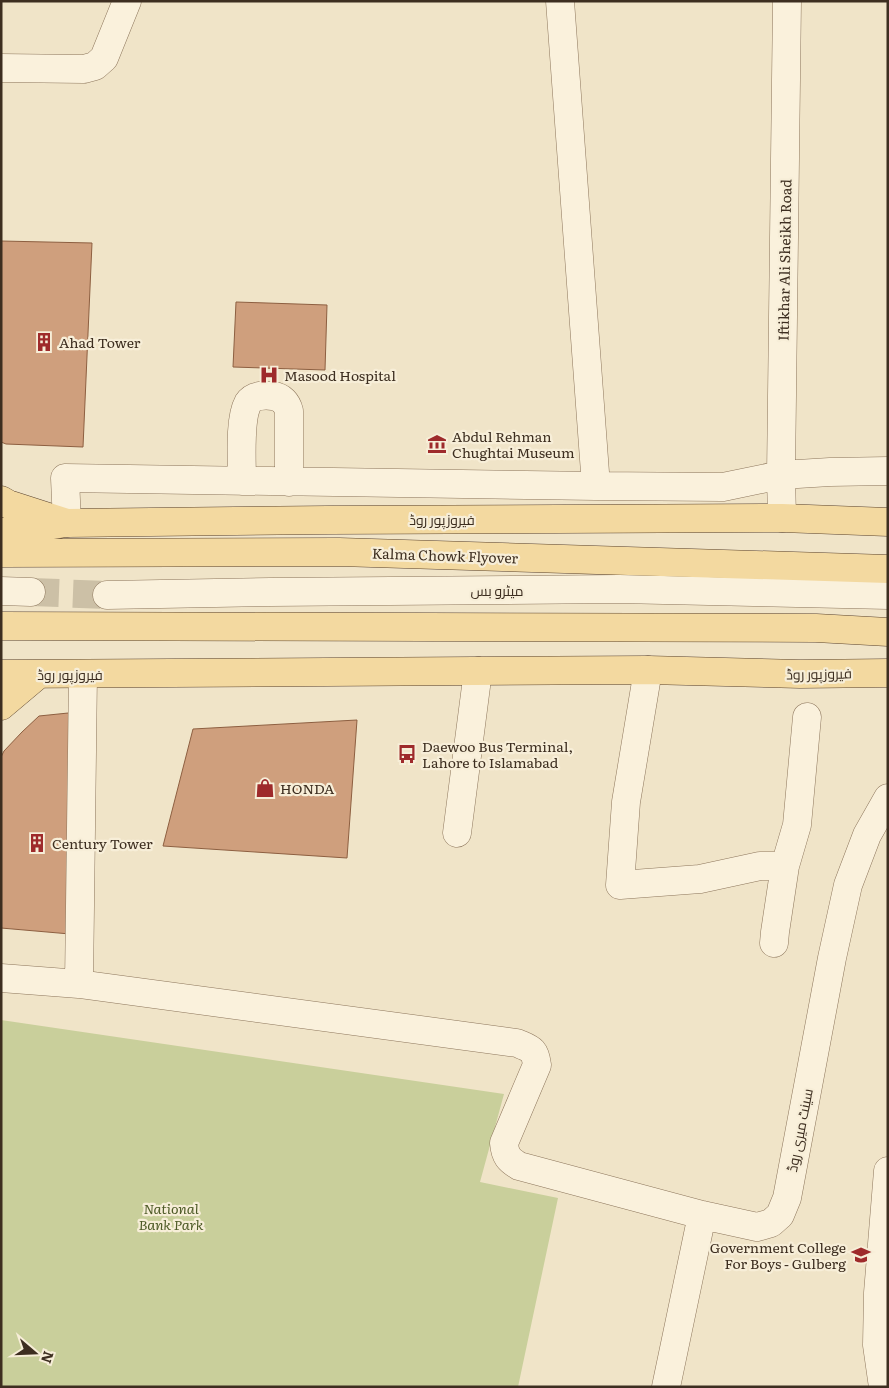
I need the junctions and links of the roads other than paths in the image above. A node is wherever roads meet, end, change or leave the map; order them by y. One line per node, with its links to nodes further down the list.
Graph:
1 (127, 1): 4 (street)
2 (560, 1): 9 (street)
3 (787, 1): 6 (street, Iftikhar Ali Sheikh Road)
4 (1, 68)
5 (888, 470): 6 (street)
6 (781, 475): 9 (street); 11 (street, Iftikhar Ali Sheikh Road)
7 (242, 481): 8 (street); 8 (street); 13 (street)
8 (289, 482): 9 (street)
9 (596, 486)
10 (1, 500): 13 (main road, فیروزپور روڈ)
11 (782, 518): 12 (main road, فیروزپور روڈ); 13 (main road, فیروزپور روڈ)
12 (888, 522)
13 (67, 523): 14 (main road)
14 (1, 532)
15 (1, 553): 16 (main road, Kalma Chowk Flyover)
16 (888, 569)
17 (1, 591): 18 (street)
18 (31, 592)
19 (107, 595): 20 (street, میٹرو بس)
20 (888, 595)
21 (1, 626): 22 (main road)
22 (888, 632)
23 (648, 670): 24 (main road, فیروزپور روڈ); 25 (main road, فیروزپور روڈ); 33 (street)
24 (478, 672): 28 (main road, فیروزپور روڈ); 32 (street)
25 (888, 672)
26 (1, 674): 27 (main road, فیروزپور روڈ)
27 (39, 674): 28 (main road, فیروزپور روڈ); 29 (main road)
28 (83, 674): 36 (street)
29 (1, 706)
30 (807, 717): 33 (street)
31 (888, 798): 38 (street, سینٹ میری روڈ)
32 (457, 833)
33 (785, 866): 34 (street)
34 (774, 943)
35 (1, 978): 36 (street)
36 (79, 984): 38 (street)
37 (888, 1171): 40 (street)
38 (702, 1215): 39 (street)
39 (666, 1387)
40 (883, 1387)

